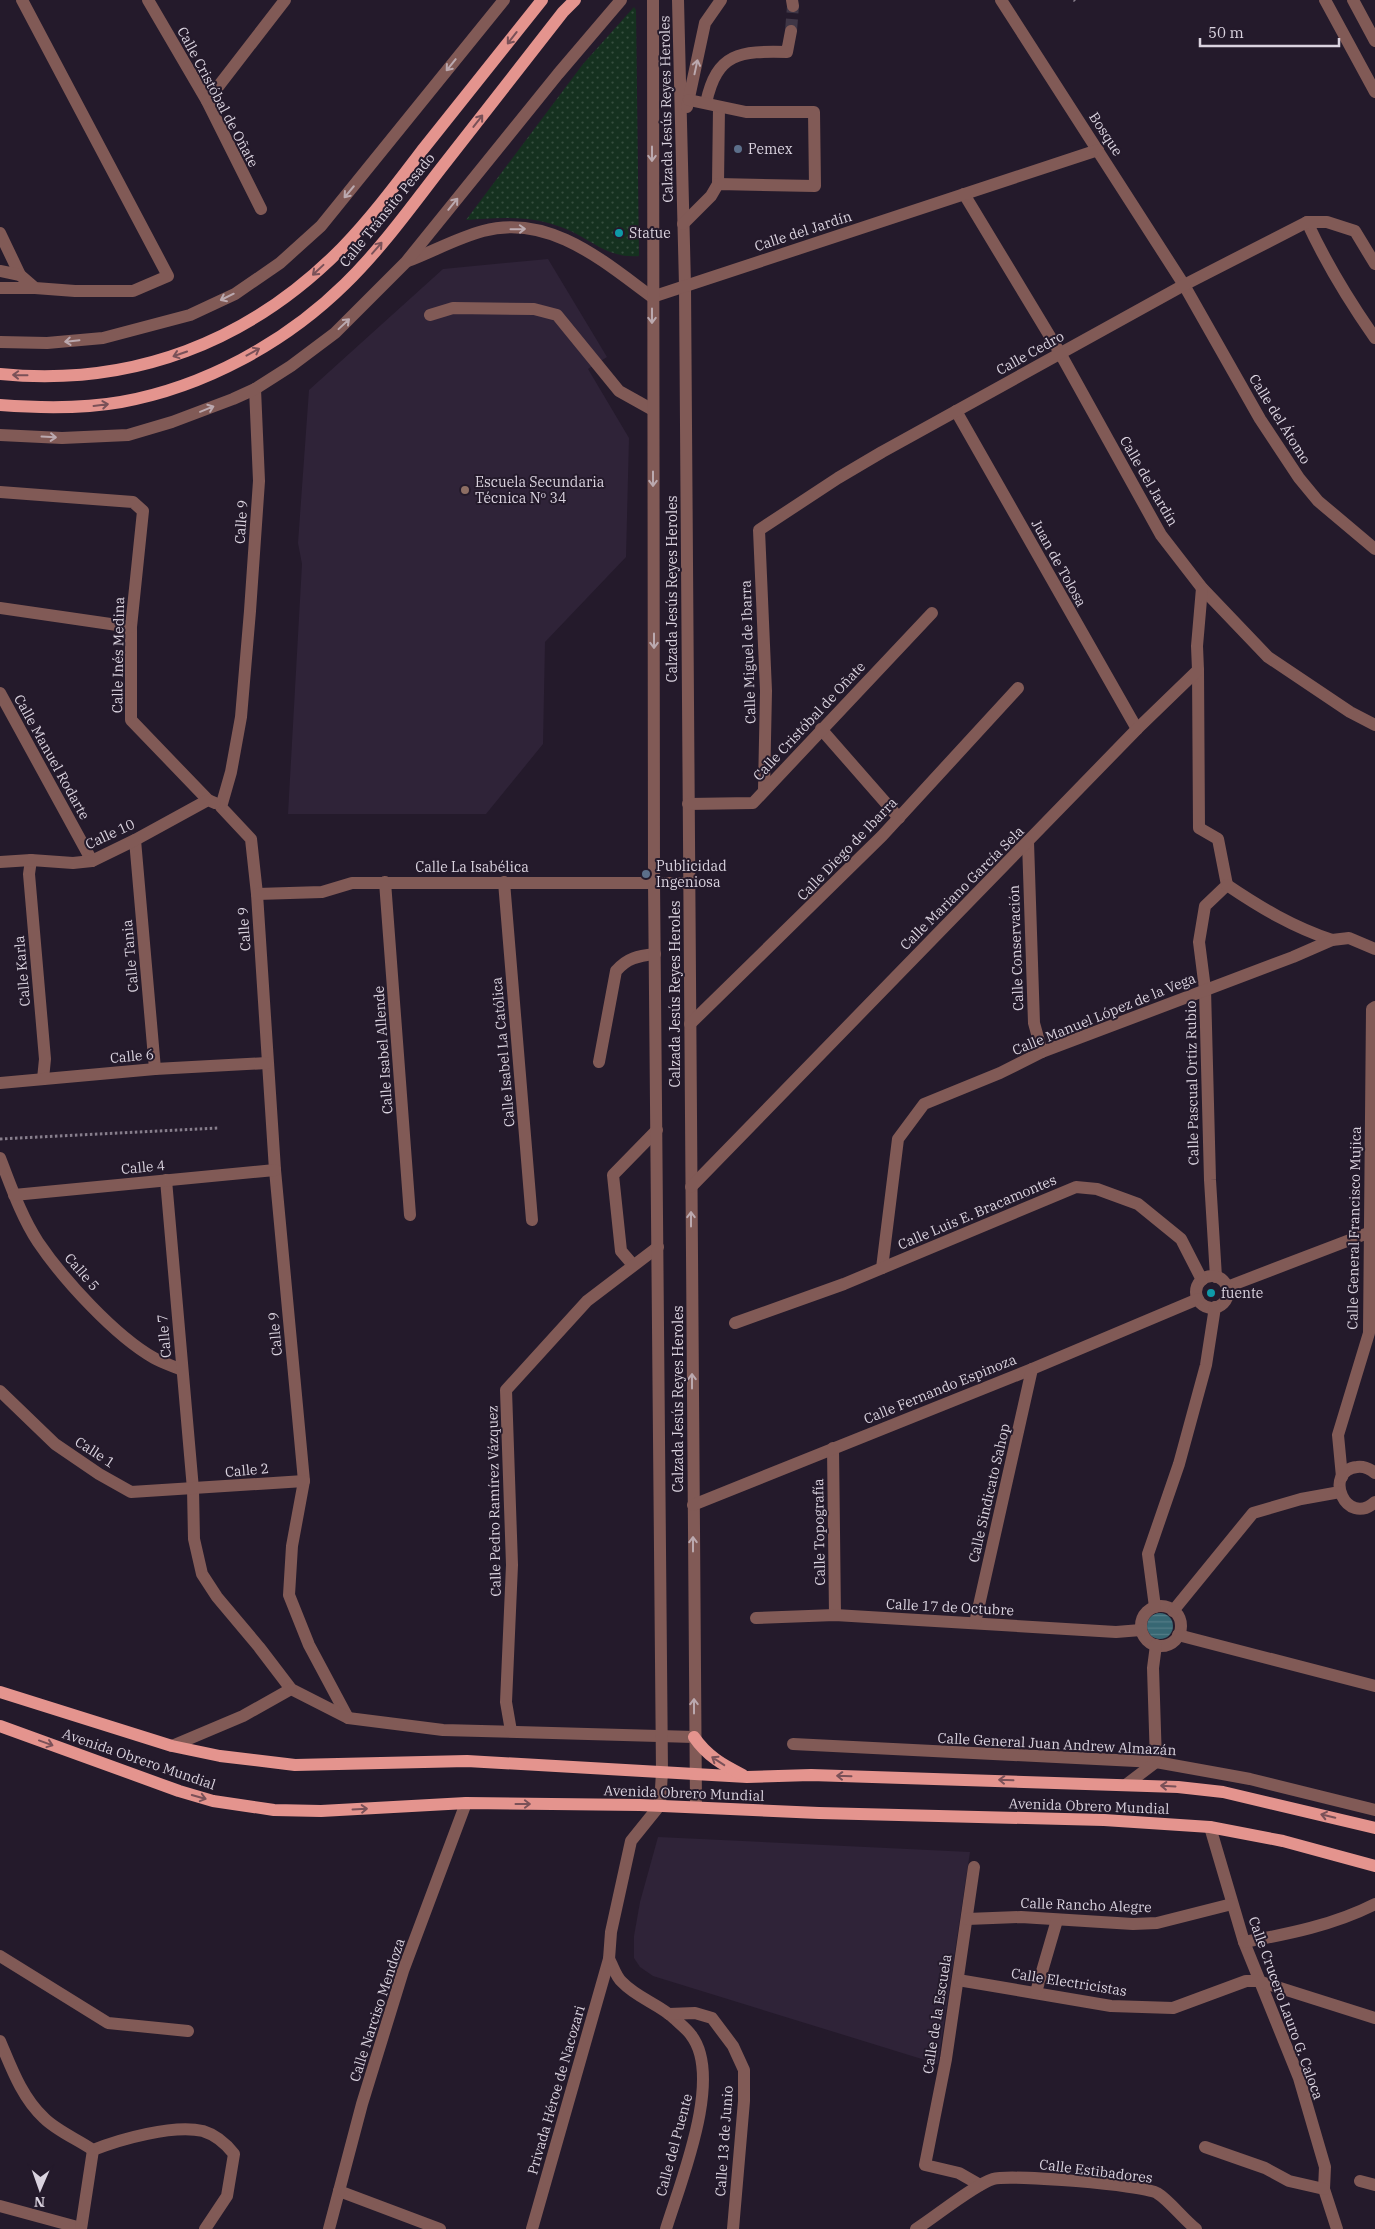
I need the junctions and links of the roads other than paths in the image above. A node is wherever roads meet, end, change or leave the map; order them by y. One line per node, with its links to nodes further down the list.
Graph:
1 (22, 0): 36 (street)
2 (148, 0): 18 (street, Calle Cristóbal de Oñate)
3 (504, 0): 40 (street, one-way to 40)
4 (542, 0): 42 (main road, Calle Tránsito Pesado, one-way to 42)
5 (575, 0): 44 (main road, Calle Tránsito Pesado, one-way to 5)
6 (621, 0): 29 (street, one-way to 6)
7 (653, 0): 37 (street, Calzada Jesús Reyes Heroles, one-way to 37)
8 (678, 0): 21 (street, Calzada Jesús Reyes Heroles)
9 (721, 0): 17 (street, one-way to 9)
10 (1001, 0): 22 (street, Bosque)
11 (1326, 0): 16 (street)
12 (1353, 0): 15 (street)
13 (279, 3): 18 (street)
14 (791, 30): 19 (street)
15 (1375, 41)
16 (1375, 92)
17 (689, 100): 19 (street); 21 (street)
18 (207, 101): 25 (street, Calle Cristóbal de Oñate)
19 (706, 103): 20 (street)
20 (719, 107): 23 (street); 23 (street)
21 (682, 132): 27 (street, Calzada Jesús Reyes Heroles)
22 (1098, 150): 24 (street, Calle del Jardín); 33 (street, Bosque)
23 (718, 184): 27 (street)
24 (964, 194): 34 (street, Calle del Jardín); 41 (street, Calle del Jardín)
25 (261, 209)
26 (1307, 222): 30 (street); 33 (street, Calle Cedro); 39 (street)
27 (683, 224): 34 (street, Calzada Jesús Reyes Heroles)
28 (0, 233): 32 (street)
29 (406, 262): 37 (street, one-way to 37); 43 (street, one-way to 29)
30 (1375, 264)
31 (0, 271): 32 (street)
32 (20, 275): 36 (street)
33 (1184, 285): 41 (street, Calle Cedro); 50 (street, Calle del Átomo)
34 (685, 286): 37 (street, Calle del Jardín); 63 (street, Calzada Jesús Reyes Heroles)
35 (0, 288): 36 (street)
36 (35, 288)
37 (652, 297): 45 (street, Calzada Jesús Reyes Heroles, one-way to 45)
38 (430, 316): 45 (street)
39 (1375, 338)
40 (0, 342)
41 (1060, 353): 46 (street, Calle Cedro); 51 (street, Calle del Jardín)
42 (0, 374)
43 (254, 389): 47 (street, one-way to 43); 64 (street, Calle 9)
44 (0, 405)
45 (653, 410): 73 (street, Calzada Jesús Reyes Heroles, one-way to 73)
46 (956, 411): 49 (street, Calle Cedro); 60 (street, Juan de Tolosa)
47 (0, 435)
48 (0, 492): 54 (street, Calle Inés Medina)
49 (773, 520): 61 (street, Calle Miguel de Ibarra)
50 (1375, 550)
51 (1202, 588): 55 (street); 58 (street, Calle del Jardín)
52 (0, 608): 54 (street)
53 (932, 613): 59 (street, Calle Cristóbal de Oñate)
54 (131, 628): 62 (street, Calle Inés Medina)
55 (1198, 670): 60 (street, Calle Mariano García Sela); 75 (street)
56 (1018, 688): 65 (street, Calle Diego de Ibarra)
57 (1, 698): 69 (street, Calle Manuel Rodarte)
58 (1375, 725)
59 (820, 729): 61 (street, Calle Cristóbal de Oñate); 65 (street)
60 (1137, 729): 67 (street, Calle Mariano García Sela)
61 (764, 789): 63 (street, Calle Cristóbal de Oñate)
62 (208, 800): 64 (street); 66 (street, Calle 10)
63 (688, 804): 74 (street, Calzada Jesús Reyes Heroles)
64 (221, 807): 76 (street, Calle 9)
65 (899, 818): 82 (street, Calle Diego de Ibarra)
66 (135, 840): 69 (street, Calle 10); 86 (street, Calle Tania)
67 (1028, 842): 83 (street, Calle Conservación); 93 (street, Calle Mariano García Sela)
68 (30, 860): 69 (street, Calle 10); 70 (street, Calle 10); 87 (street, Calle Karla)
69 (92, 861)
70 (0, 862)
71 (385, 882): 72 (street, Calle La Isabélica); 76 (street, Calle La Isabélica); 95 (street, Calle Isabel Allende)
72 (504, 882): 73 (street, Calle La Isabélica); 96 (street, Calle Isabel La Católica)
73 (654, 882): 74 (street, Calle La Isabélica); 79 (street, Calzada Jesús Reyes Heroles)
74 (689, 883): 82 (street, Calzada Jesús Reyes Heroles)
75 (1227, 885): 77 (street); 80 (street, Calle Pascual Ortiz Rubio)
76 (257, 894): 85 (street, Calle 9)
77 (1332, 940): 78 (street, Calle Manuel López de la Vega); 80 (street, Calle Manuel López de la Vega)
78 (1375, 949)
79 (655, 954): 84 (street); 89 (street, Calzada Jesús Reyes Heroles)
80 (1206, 989): 83 (street, Calle Manuel López de la Vega); 101 (street, Calle Pascual Ortiz Rubio)
81 (1375, 1007): 97 (street, Calle General Francisco Mujica)
82 (690, 1024): 93 (street, Calzada Jesús Reyes Heroles)
83 (1042, 1052): 100 (street, Calle Manuel López de la Vega)
84 (599, 1062)
85 (267, 1063): 86 (street, Calle 6); 91 (street, Calle 9)
86 (155, 1069): 87 (street, Calle 6)
87 (43, 1079): 88 (street, Calle 6)
88 (0, 1083)
89 (657, 1130): 98 (street, Calzada Jesús Reyes Heroles); 99 (street)
90 (0, 1158): 94 (street, Calle 5)
91 (276, 1170): 92 (street, Calle 4); 113 (street, Calle 9)
92 (166, 1180): 94 (street, Calle 4); 108 (street, Calle 7)
93 (691, 1186): 117 (street, Calzada Jesús Reyes Heroles, one-way to 93)
94 (14, 1194): 108 (street, Calle 5)
95 (410, 1216)
96 (532, 1220)
97 (1368, 1233): 103 (street); 112 (street, Calle General Francisco Mujica)
98 (658, 1246): 99 (street, Calle Pedro Ramírez Vázquez); 132 (street, Calzada Jesús Reyes Heroles)
99 (633, 1265): 131 (street, Calle Pedro Ramírez Vázquez)
100 (882, 1268): 102 (street, Calle Luis E. Bracamontes); 106 (street, Calle Luis E. Bracamontes)
101 (1216, 1277): 102 (street); 103 (street)
102 (1202, 1280): 104 (street)
103 (1227, 1287): 105 (street)
104 (1198, 1299): 105 (street); 107 (street, Calle Fernando Espinoza)
105 (1215, 1308): 118 (street)
106 (735, 1323)
107 (1032, 1369): 110 (street, Calle Fernando Espinoza); 122 (street, Calle Sindicato Sahop)
108 (182, 1370): 114 (street, Calle 7)
109 (0, 1391): 114 (street, Calle 1)
110 (833, 1448): 117 (street, Calle Fernando Espinoza); 120 (street, Calle Topografía)
111 (1375, 1473): 112 (street)
112 (1342, 1477): 115 (street, Calle General Francisco Mujica)
113 (304, 1481): 114 (street, Calle 2); 129 (street, Calle 9)
114 (193, 1490): 127 (street, Calle 7)
115 (1340, 1492): 116 (street); 119 (street)
116 (1374, 1503)
117 (693, 1505): 133 (street, Calzada Jesús Reyes Heroles, one-way to 117)
118 (1154, 1607): 119 (street); 123 (street)
119 (1174, 1611): 124 (street)
120 (836, 1616): 121 (street, Calle 17 de Octubre); 122 (street, Calle 17 de Octubre)
121 (756, 1618)
122 (976, 1623): 123 (street, Calle 17 de Octubre)
123 (1142, 1630): 125 (street)
124 (1178, 1635): 125 (street); 126 (street)
125 (1156, 1645): 136 (street)
126 (1375, 1686)
127 (291, 1689): 129 (street); 135 (street)
128 (0, 1692): 135 (main road, Avenida Obrero Mundial)
129 (348, 1718): 131 (street)
130 (0, 1726): 141 (main road, Avenida Obrero Mundial, one-way to 141)
131 (511, 1731): 132 (street)
132 (662, 1736): 133 (street); 137 (street, Calzada Jesús Reyes Heroles)
133 (694, 1737): 138 (street, Calzada Jesús Reyes Heroles); 139 (main road, one-way to 133)
134 (793, 1744): 136 (street, Calle General Juan Andrew Almazán)
135 (172, 1746): 137 (main road, Avenida Obrero Mundial)
136 (1156, 1762): 140 (street); 144 (street, Calle General Juan Andrew Almazán)
137 (662, 1772): 138 (main road, Avenida Obrero Mundial); 142 (street, Calzada Jesús Reyes Heroles)
138 (694, 1774): 139 (main road, Avenida Obrero Mundial); 143 (street, Calzada Jesús Reyes Heroles)
139 (747, 1777): 140 (main road, Avenida Obrero Mundial, one-way to 139)
140 (1127, 1784): 146 (main road, Avenida Obrero Mundial, one-way to 140)
141 (466, 1803): 142 (main road, Avenida Obrero Mundial, one-way to 142); 169 (street, Calle Narciso Mendoza)
142 (660, 1805): 143 (main road, Avenida Obrero Mundial); 155 (street, Privada Héroe de Nacozari)
143 (696, 1807): 145 (main road, Avenida Obrero Mundial)
144 (1375, 1810)
145 (1210, 1826): 147 (main road, Avenida Obrero Mundial); 149 (street, Calle Crucero Lauro G. Caloca)
146 (1375, 1828)
147 (1375, 1866)
148 (974, 1868): 151 (street, Calle de la Escuela)
149 (1232, 1904): 152 (street, Calle Rancho Alegre); 153 (street, Calle Crucero Lauro G. Caloca)
150 (1375, 1904): 153 (street)
151 (967, 1920): 152 (street, Calle Rancho Alegre); 156 (street, Calle de la Escuela)
152 (1058, 1920): 158 (street)
153 (1244, 1942): 157 (street, Calle Crucero Lauro G. Caloca)
154 (0, 1956): 161 (street)
155 (609, 1959): 159 (street, Calle del Puente); 175 (street, Privada Héroe de Nacozari)
156 (958, 1980): 158 (street, Calle Electricistas); 166 (street, Calle de la Escuela)
157 (1258, 1981): 158 (street, Calle Electricistas); 160 (street, Calle Electricistas); 168 (street, Calle Crucero Lauro G. Caloca)
158 (1036, 1992)
159 (669, 2014): 176 (street, Calle del Puente); 177 (street, Calle 13 de Junio)
160 (1375, 2018)
161 (188, 2031)
162 (0, 2040): 164 (street)
163 (1205, 2147): 168 (street)
164 (93, 2150): 171 (street); 172 (street)
165 (1360, 2181): 167 (street)
166 (980, 2185): 178 (street, Calle Estibadores); 179 (street, Calle Estibadores)
167 (1375, 2185)
168 (1324, 2189): 180 (street, Calle Crucero Lauro G. Caloca)
169 (339, 2191): 173 (street, Calle Narciso Mendoza); 174 (street)
170 (0, 2206): 171 (street)
171 (81, 2228)
172 (205, 2229)
173 (329, 2229)
174 (440, 2229)
175 (532, 2229)
176 (666, 2229)
177 (733, 2229)
178 (916, 2229)
179 (1196, 2229)
180 (1337, 2229)

